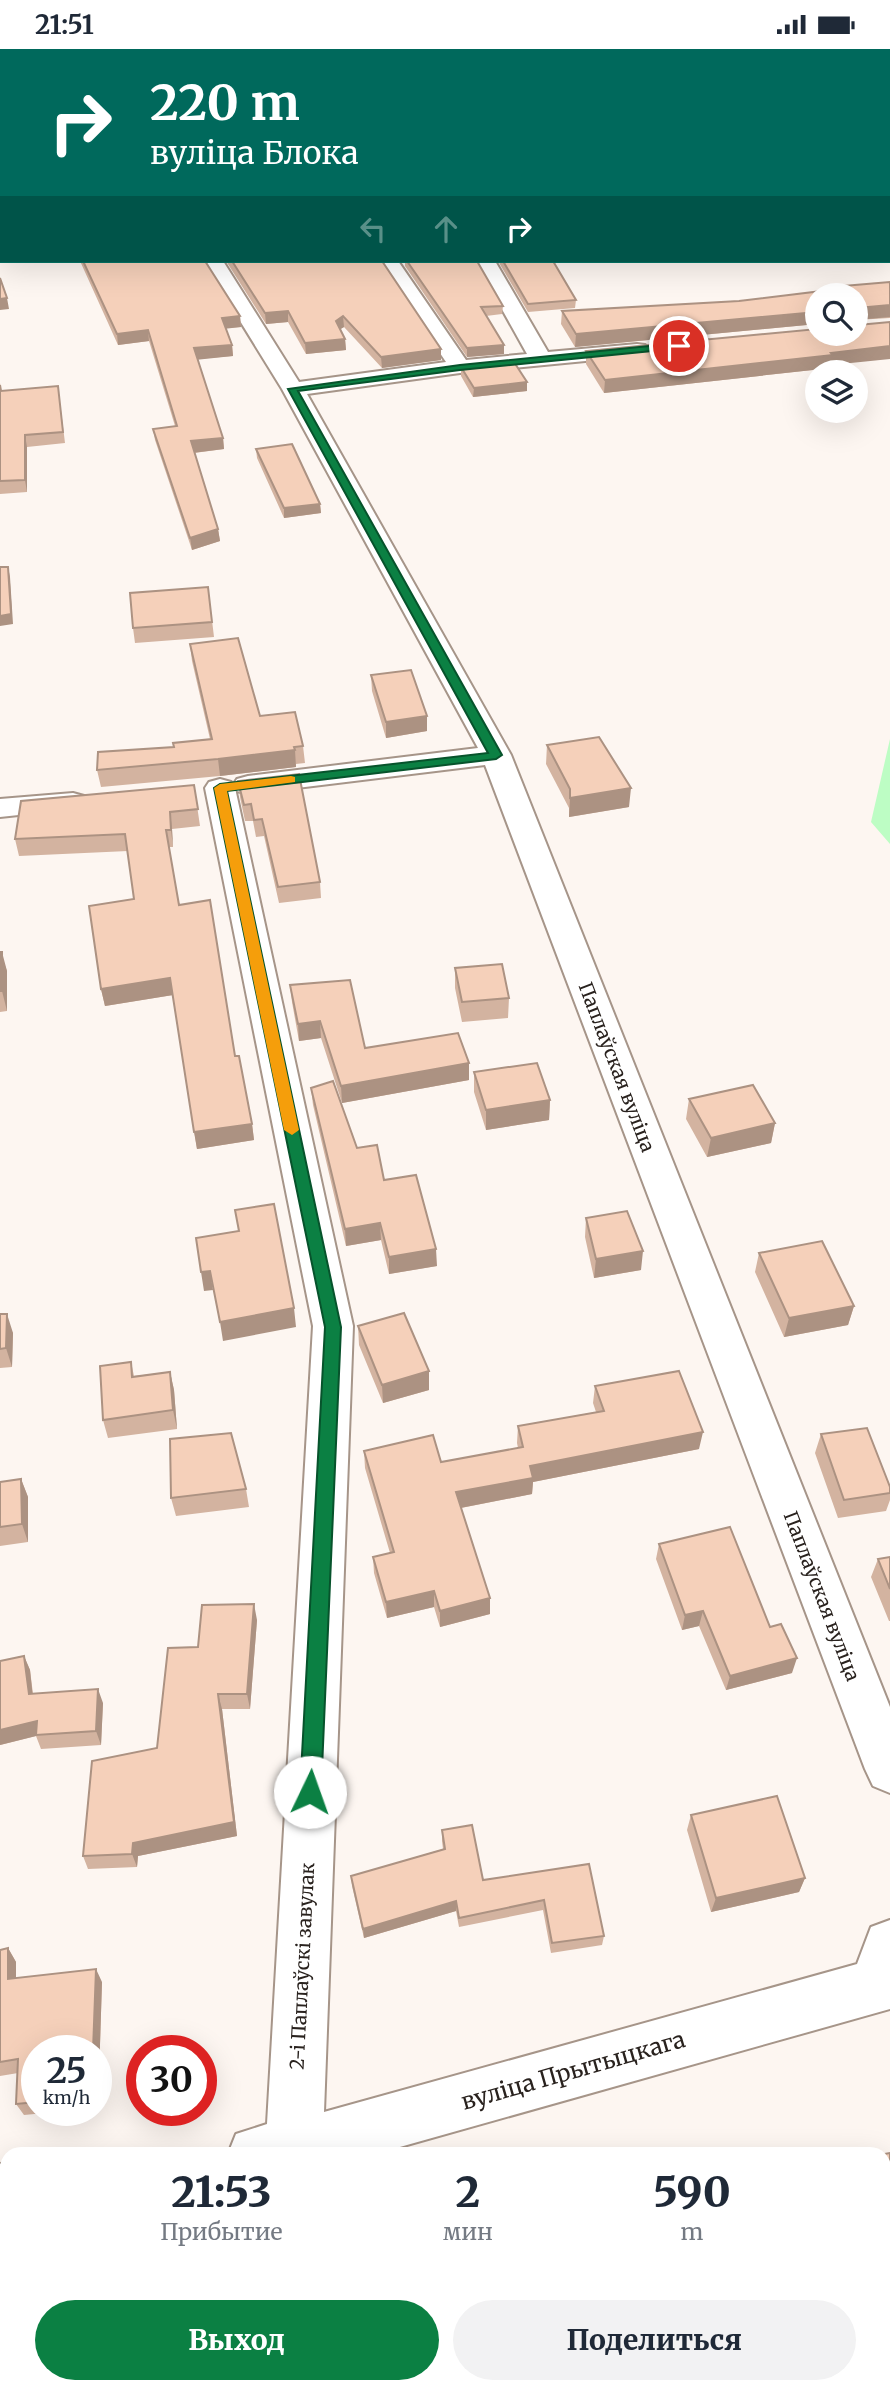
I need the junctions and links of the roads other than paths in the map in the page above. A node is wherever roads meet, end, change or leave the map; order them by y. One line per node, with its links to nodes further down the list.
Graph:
1 (214, 263): 7 (street, Паплаўская вуліца)
2 (389, 263): 6 (street)
3 (486, 263): 5 (street)
4 (651, 348): 5 (street)
5 (541, 359): 6 (street)
6 (460, 367): 7 (street)
7 (293, 389): 8 (street, Паплаўская вуліца)
8 (496, 755): 11 (street, Паплаўская вуліца); 13 (street, 2-і Паплаўскі завулак)
9 (96, 799): 10 (street)
10 (0, 808)
11 (890, 1769)
12 (885, 1971): 14 (street, вуліца Прытыцкага)
13 (281, 2147)
14 (298, 2147)

